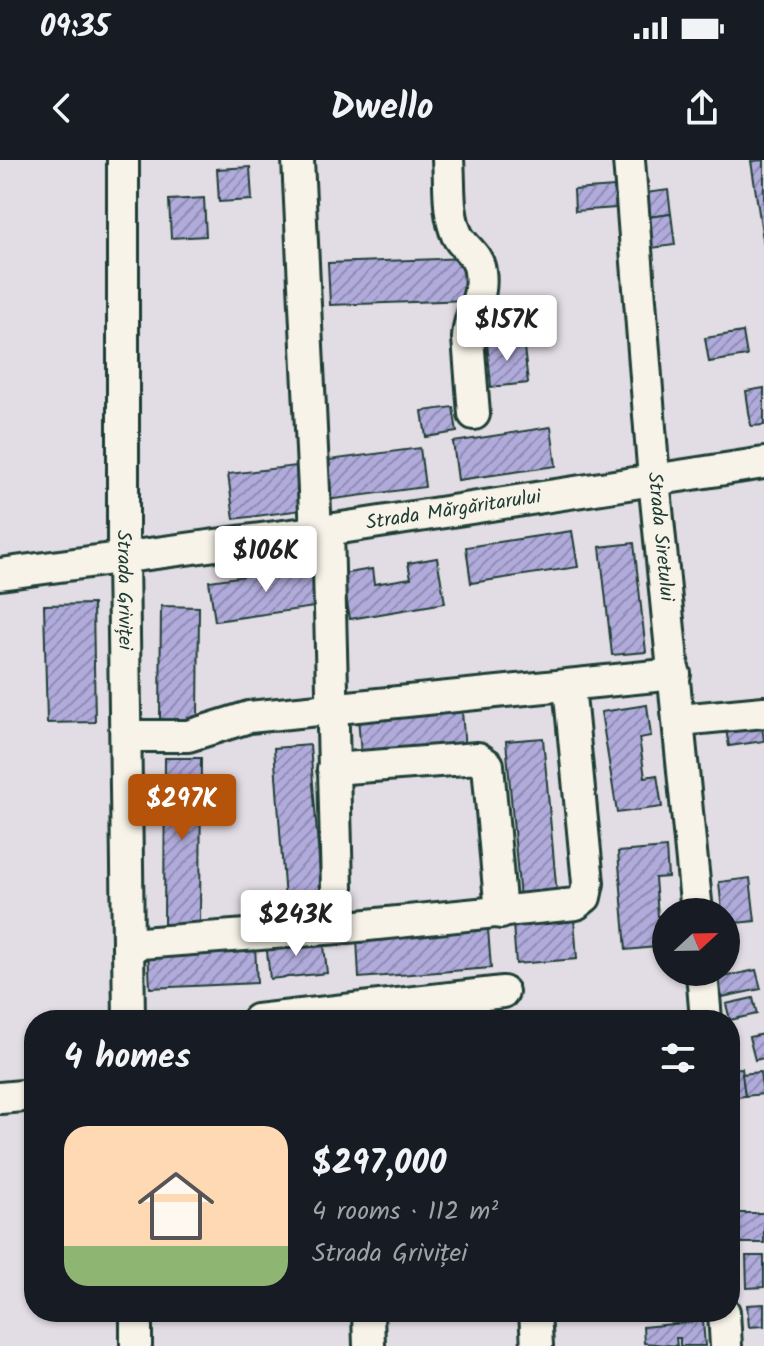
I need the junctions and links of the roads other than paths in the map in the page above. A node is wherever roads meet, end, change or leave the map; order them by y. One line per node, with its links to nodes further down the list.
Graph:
1 (123, 160): 9 (street, Strada Griviței)
2 (298, 160): 8 (street)
3 (448, 160): 5 (street)
4 (629, 160): 7 (street, Strada Siretului)
5 (474, 414)
6 (764, 463): 7 (street, Strada Mărgăritarului)
7 (654, 479): 8 (street, Strada Mărgăritarului); 11 (street, Strada Siretului)
8 (322, 531): 9 (street, Strada Mărgăritarului); 13 (street)
9 (123, 557): 10 (street, Strada Mărgăritarului); 16 (street, Strada Griviței)
10 (0, 574)
11 (675, 674): 12 (street); 15 (street, Strada Siretului)
12 (569, 685): 13 (street); 19 (street)
13 (332, 708): 16 (street); 17 (street)
14 (764, 712): 15 (street)
15 (680, 720): 18 (street, Strada Siretului)
16 (126, 736): 21 (street, Strada Griviței)
17 (333, 769): 19 (street); 20 (street)
18 (696, 898)
19 (501, 913): 20 (street)
20 (338, 928): 21 (street)
21 (128, 944): 24 (street, Strada Griviței)
22 (703, 986): 26 (street)
23 (503, 992): 25 (street)
24 (129, 1010)
25 (345, 1010)
26 (705, 1010)
27 (24, 1096): 28 (street)
28 (0, 1098)
29 (136, 1322): 33 (street)
30 (368, 1322): 34 (street)
31 (536, 1322): 35 (street)
32 (725, 1322): 36 (street)
33 (136, 1346)
34 (369, 1346)
35 (537, 1346)
36 (726, 1346)

